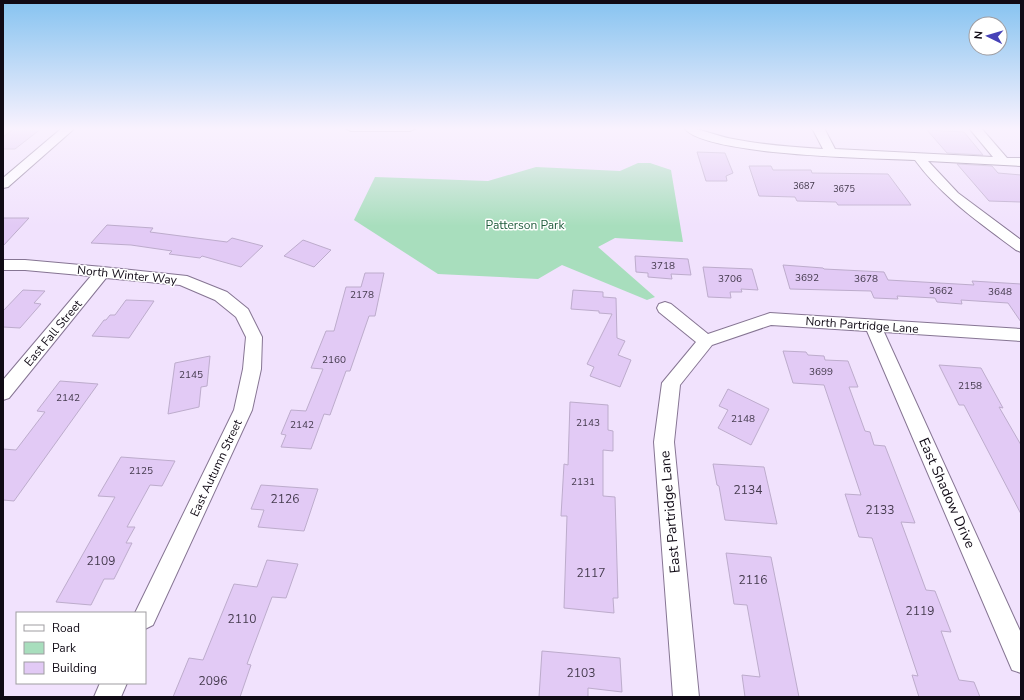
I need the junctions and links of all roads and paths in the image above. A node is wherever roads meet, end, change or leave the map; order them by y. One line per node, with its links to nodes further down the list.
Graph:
1 (30, 161): 6 (street)
2 (921, 161): 7 (street)
3 (976, 161): 4 (street)
4 (1004, 162): 5 (street)
5 (1021, 162)
6 (3, 184)
7 (1021, 247)
8 (3, 265): 9 (street, North Winter Way)
9 (103, 272): 11 (street, North Winter Way); 15 (street, East Fall Street)
10 (665, 308): 14 (street)
11 (242, 313): 16 (street, East Autumn Street)
12 (873, 326): 13 (street, North Partridge Lane); 14 (street, North Partridge Lane); 17 (street, East Shadow Drive)
13 (1021, 335)
14 (706, 341): 20 (street, East Partridge Lane)
15 (3, 393)
16 (146, 615)
17 (1021, 661)
18 (114, 684): 19 (street)
19 (107, 697)
20 (686, 697)

